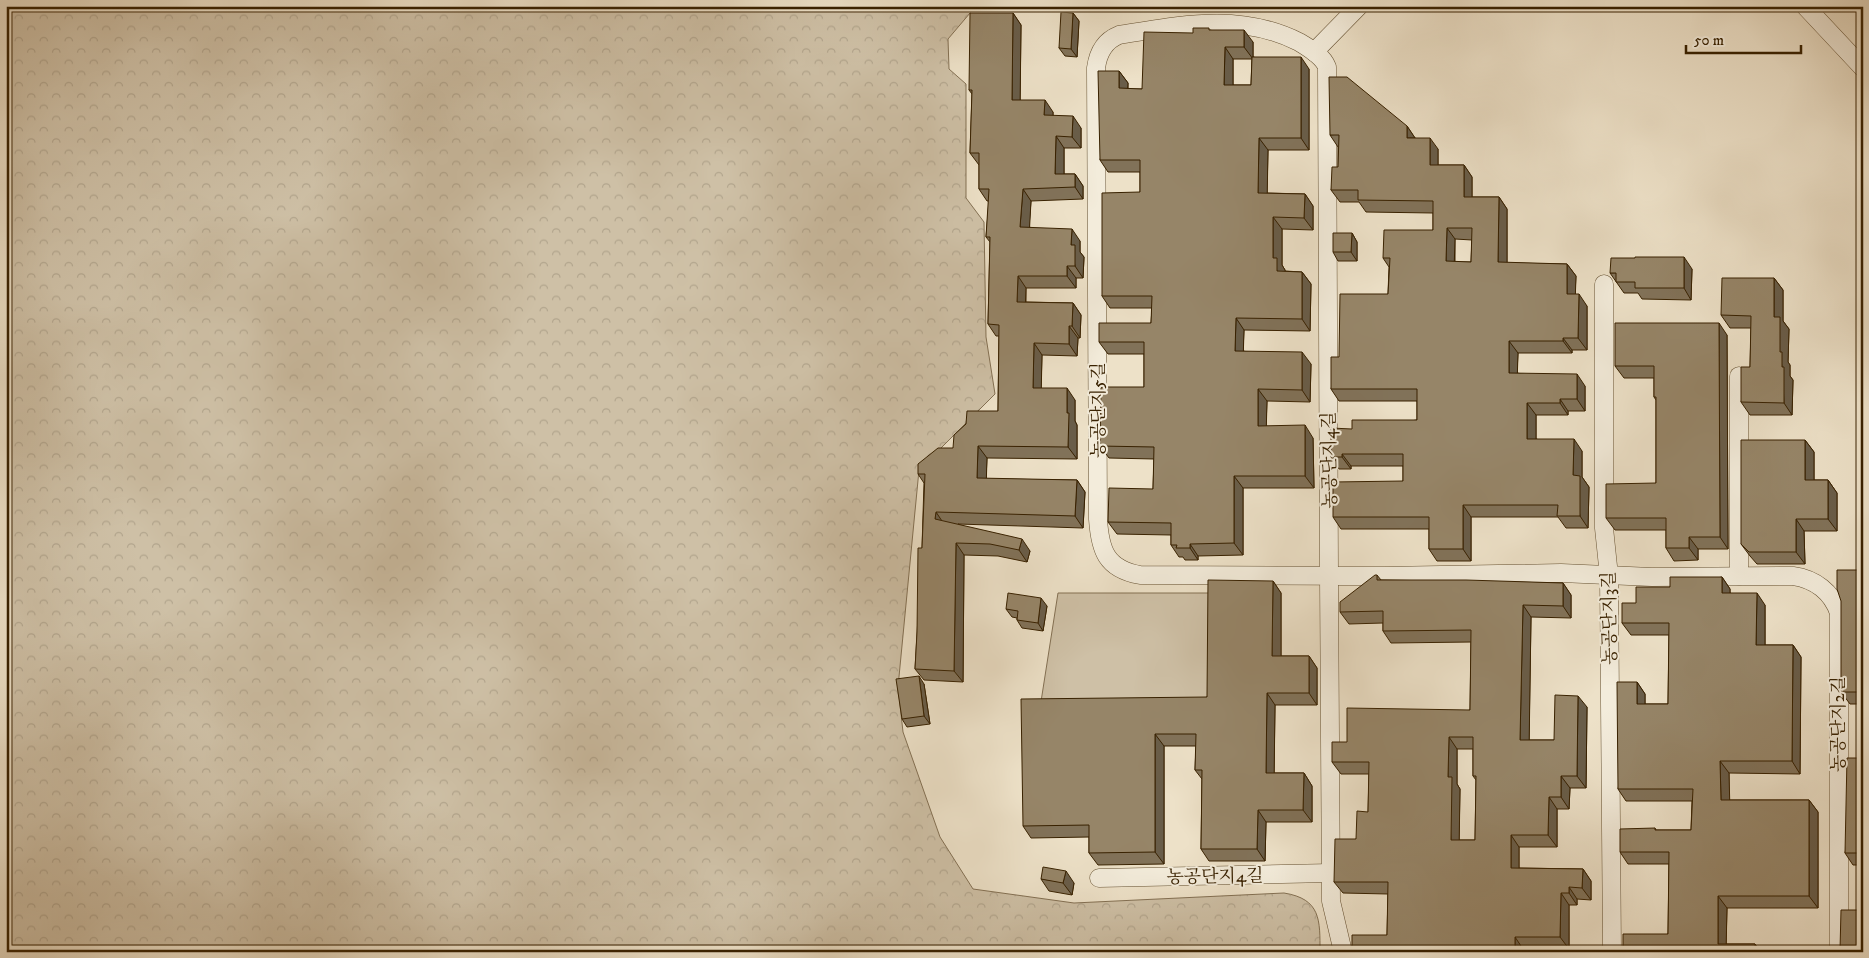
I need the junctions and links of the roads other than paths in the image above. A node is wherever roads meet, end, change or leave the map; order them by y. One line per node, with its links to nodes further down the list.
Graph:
1 (1359, 6): 3 (street)
2 (1805, 6): 4 (street)
3 (1314, 52): 7 (street, 농공단지4길); 7 (street, 농공단지5길)
4 (1863, 68)
5 (1604, 284): 8 (street, 농공단지3길)
6 (1739, 376): 9 (street)
7 (1329, 576): 8 (street, 농공단지5길); 10 (street, 농공단지4길)
8 (1609, 576): 9 (street, 농공단지2길); 13 (street, 농공단지3길)
9 (1738, 576): 14 (street, 농공단지2길)
10 (1331, 873): 11 (street, 농공단지4길); 12 (street, 농공단지4길)
11 (1099, 878)
12 (1343, 952)
13 (1612, 952)
14 (1839, 952)

